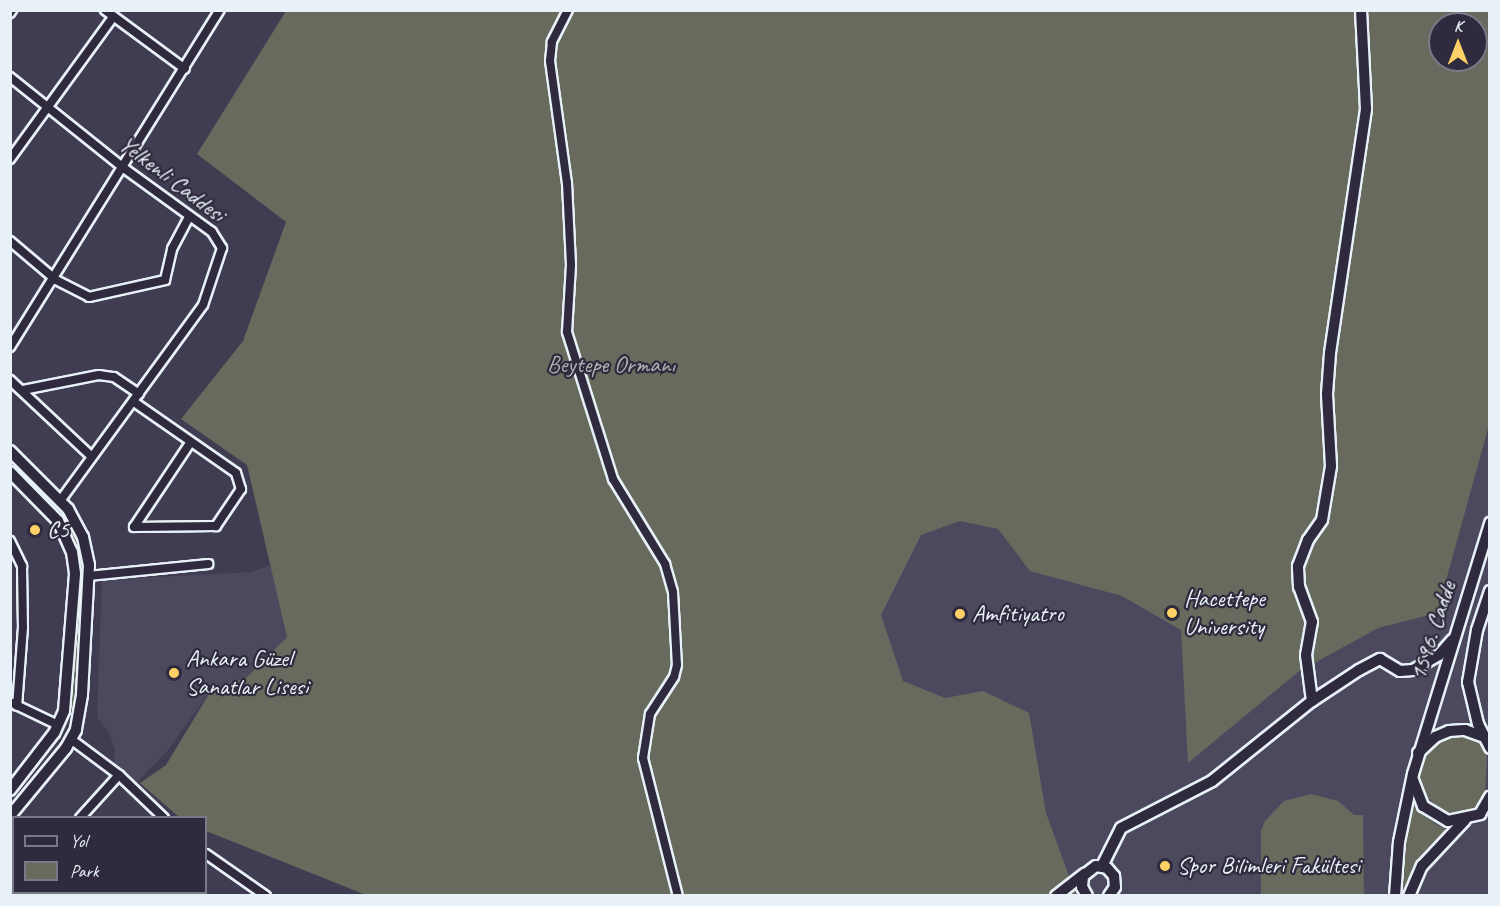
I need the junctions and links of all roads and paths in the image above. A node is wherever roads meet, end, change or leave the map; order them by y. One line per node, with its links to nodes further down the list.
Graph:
1 (105, 10): 5 (street)
2 (220, 10): 6 (street)
3 (568, 10): 51 (street)
4 (1361, 10): 31 (street)
5 (113, 17): 6 (street); 8 (street)
6 (185, 69): 10 (street)
7 (10, 77): 8 (street, Yelkenli Caddesi)
8 (47, 108): 9 (street); 10 (street, Yelkenli Caddesi)
9 (10, 159)
10 (124, 169): 11 (street, Yelkenli Caddesi); 13 (street)
11 (189, 217): 13 (street); 17 (street, Yelkenli Caddesi)
12 (10, 241): 13 (street)
13 (56, 280): 14 (street)
14 (10, 347)
15 (10, 380): 16 (street)
16 (23, 390): 17 (street); 21 (street)
17 (139, 394): 18 (street, Yelkenli Caddesi)
18 (134, 402): 19 (street); 21 (street, Yelkenli Caddesi)
19 (190, 443): 19 (street)
20 (10, 451): 23 (street)
21 (92, 457): 23 (street, Yelkenli Caddesi)
22 (10, 472): 24 (street)
23 (61, 500): 24 (street); 28 (street)
24 (49, 509): 33 (street)
25 (1490, 523): 30 (street, 1596. Cadde)
26 (10, 541): 32 (street)
27 (208, 564): 28 (street)
28 (88, 576): 35 (street)
29 (1490, 591): 34 (street, 1596. Cadde)
30 (1452, 640): 31 (street); 37 (street, 1596. Cadde)
31 (1312, 701): 48 (street)
32 (14, 704): 33 (street)
33 (58, 725): 35 (street); 40 (street)
34 (1486, 739): 36 (street, 1596. Cadde); 37 (street)
35 (72, 740): 39 (street); 43 (street)
36 (1490, 748)
37 (1418, 753): 38 (street, 1596. Cadde)
38 (1413, 774): 46 (street); 55 (street, 1596. Cadde)
39 (119, 776): 44 (street); 45 (street)
40 (10, 790)
41 (1490, 797): 42 (street)
42 (1485, 813): 46 (street)
43 (10, 816)
44 (82, 816)
45 (162, 816)
46 (1466, 820): 56 (street)
47 (207, 855): 50 (street)
48 (1102, 866): 49 (street); 54 (street)
49 (1084, 873): 52 (street); 53 (street)
50 (266, 896)
51 (678, 896)
52 (1056, 896)
53 (1088, 896)
54 (1109, 896)
55 (1395, 896)
56 (1409, 896)

